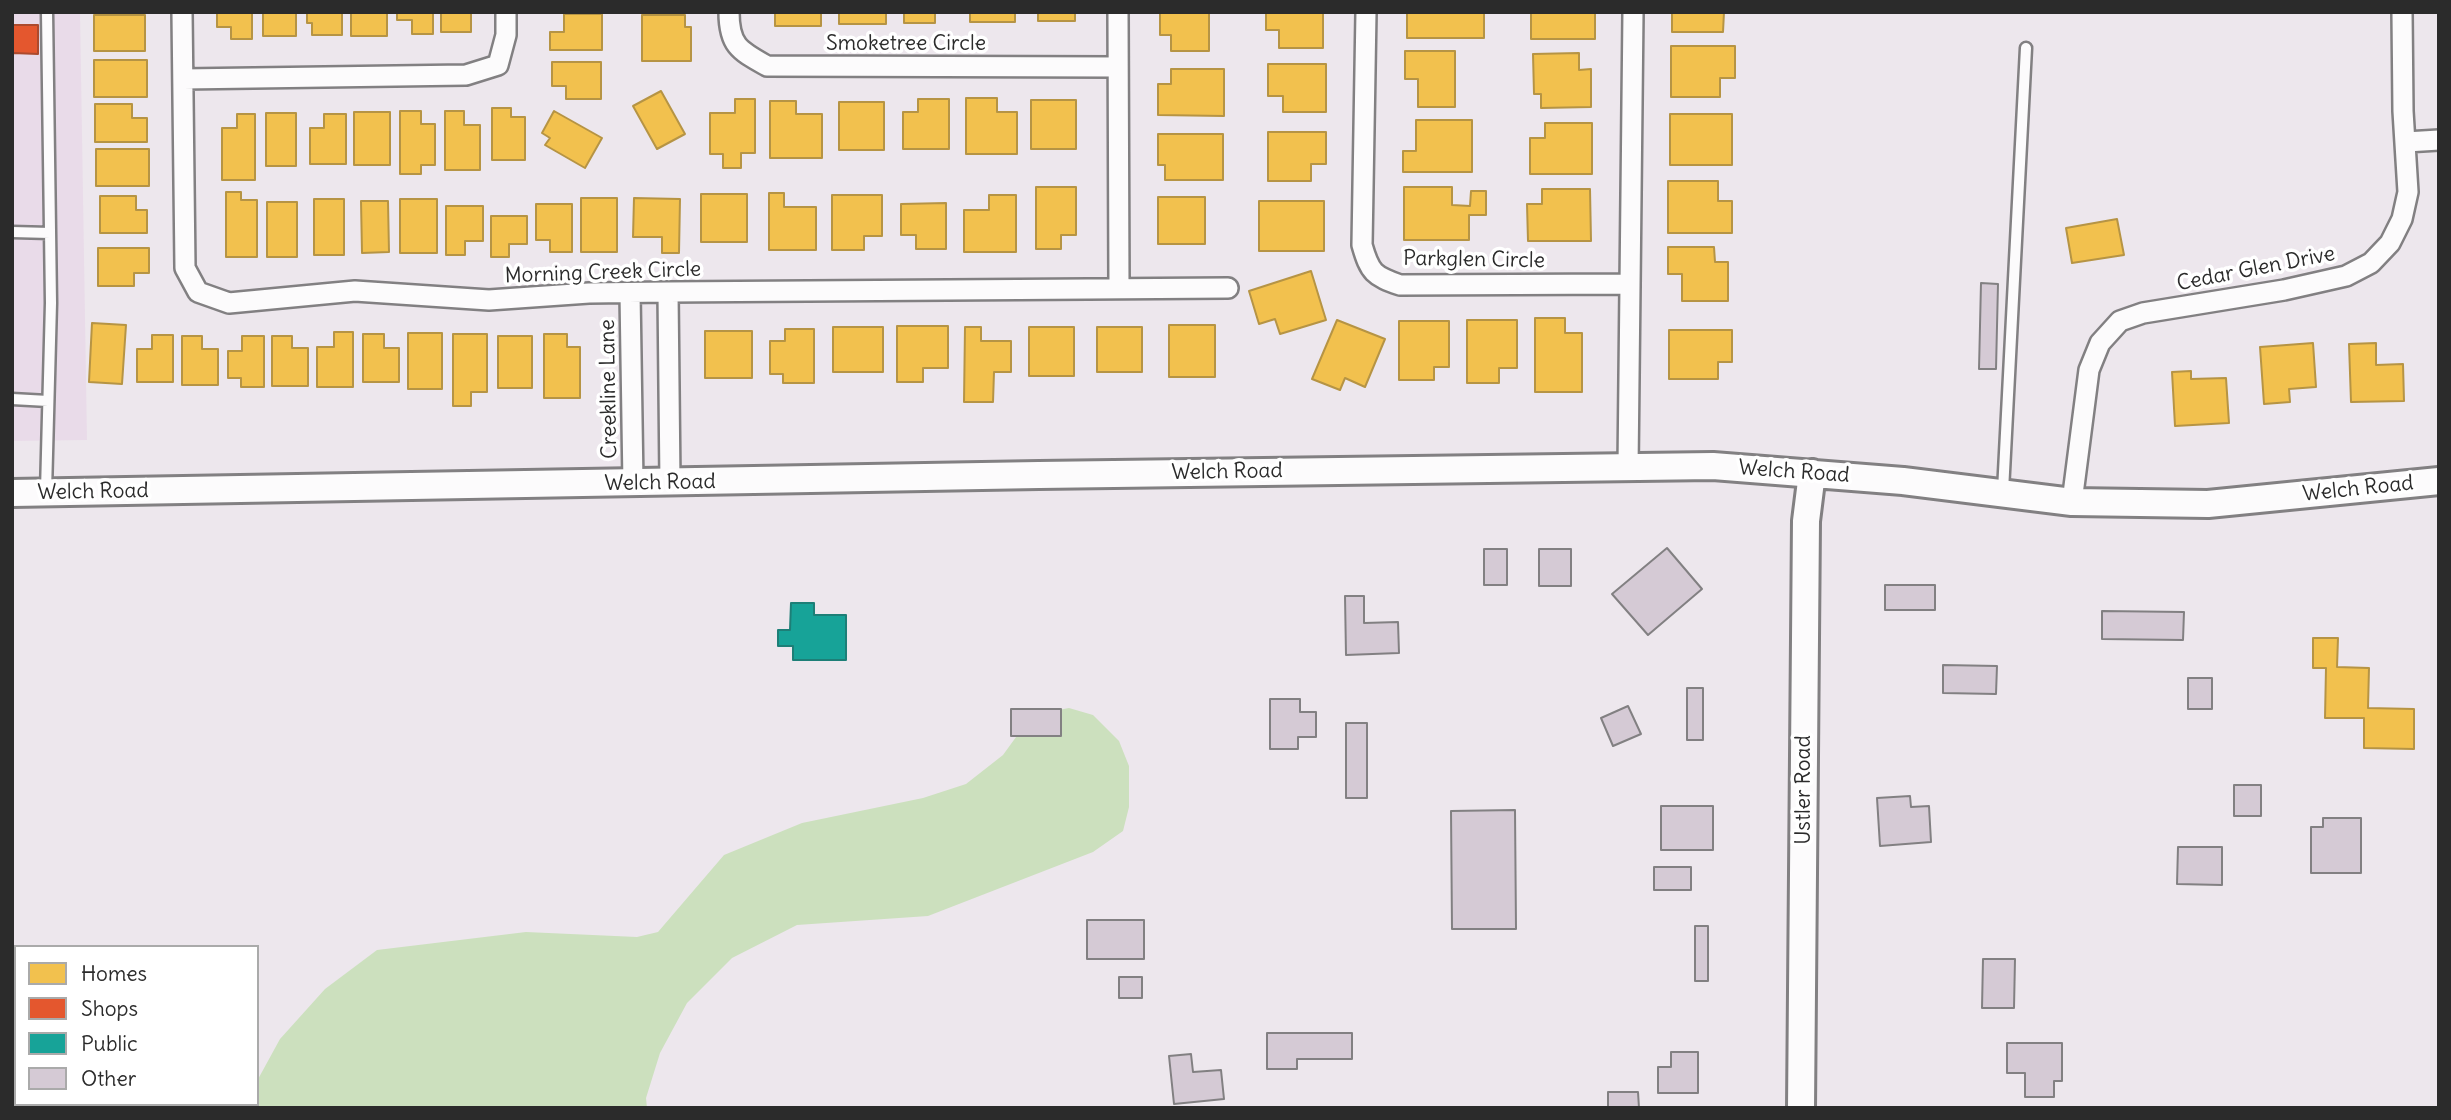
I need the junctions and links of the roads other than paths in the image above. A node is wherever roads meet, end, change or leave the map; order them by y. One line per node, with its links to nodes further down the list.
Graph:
1 (47, 12): 15 (lane)
2 (183, 12): 11 (street, Morning Creek Circle)
3 (506, 12): 11 (street)
4 (729, 12): 10 (street, Smoketree Circle)
5 (1118, 12): 10 (street)
6 (1366, 12): 16 (street, Parkglen Circle)
7 (1633, 12): 16 (street)
8 (2402, 12): 13 (street, Cedar Glen Drive)
9 (2026, 48): 30 (lane)
10 (1118, 67): 18 (street)
11 (183, 79): 20 (street, Morning Creek Circle)
12 (2439, 139): 13 (street)
13 (2406, 142): 31 (street, Cedar Glen Drive)
14 (12, 232): 15 (lane)
15 (50, 233): 22 (lane)
16 (1630, 284): 23 (street)
17 (1228, 288): 18 (street, Morning Creek Circle)
18 (1119, 289): 19 (street, Morning Creek Circle)
19 (668, 292): 20 (street, Morning Creek Circle); 26 (street)
20 (630, 293): 27 (street, Creekline Lane)
21 (12, 399): 22 (lane)
22 (48, 401): 29 (lane)
23 (1628, 468): 24 (main road, Welch Road); 26 (main road, Welch Road)
24 (1812, 473): 30 (main road, Welch Road); 32 (main road, Ustler Road)
25 (2439, 481): 31 (main road, Welch Road)
26 (670, 483): 27 (main road, Welch Road)
27 (633, 484): 29 (main road, Welch Road)
28 (12, 493): 29 (main road, Welch Road)
29 (46, 493)
30 (2003, 495): 31 (main road, Welch Road)
31 (2072, 502)
32 (1801, 1108)

